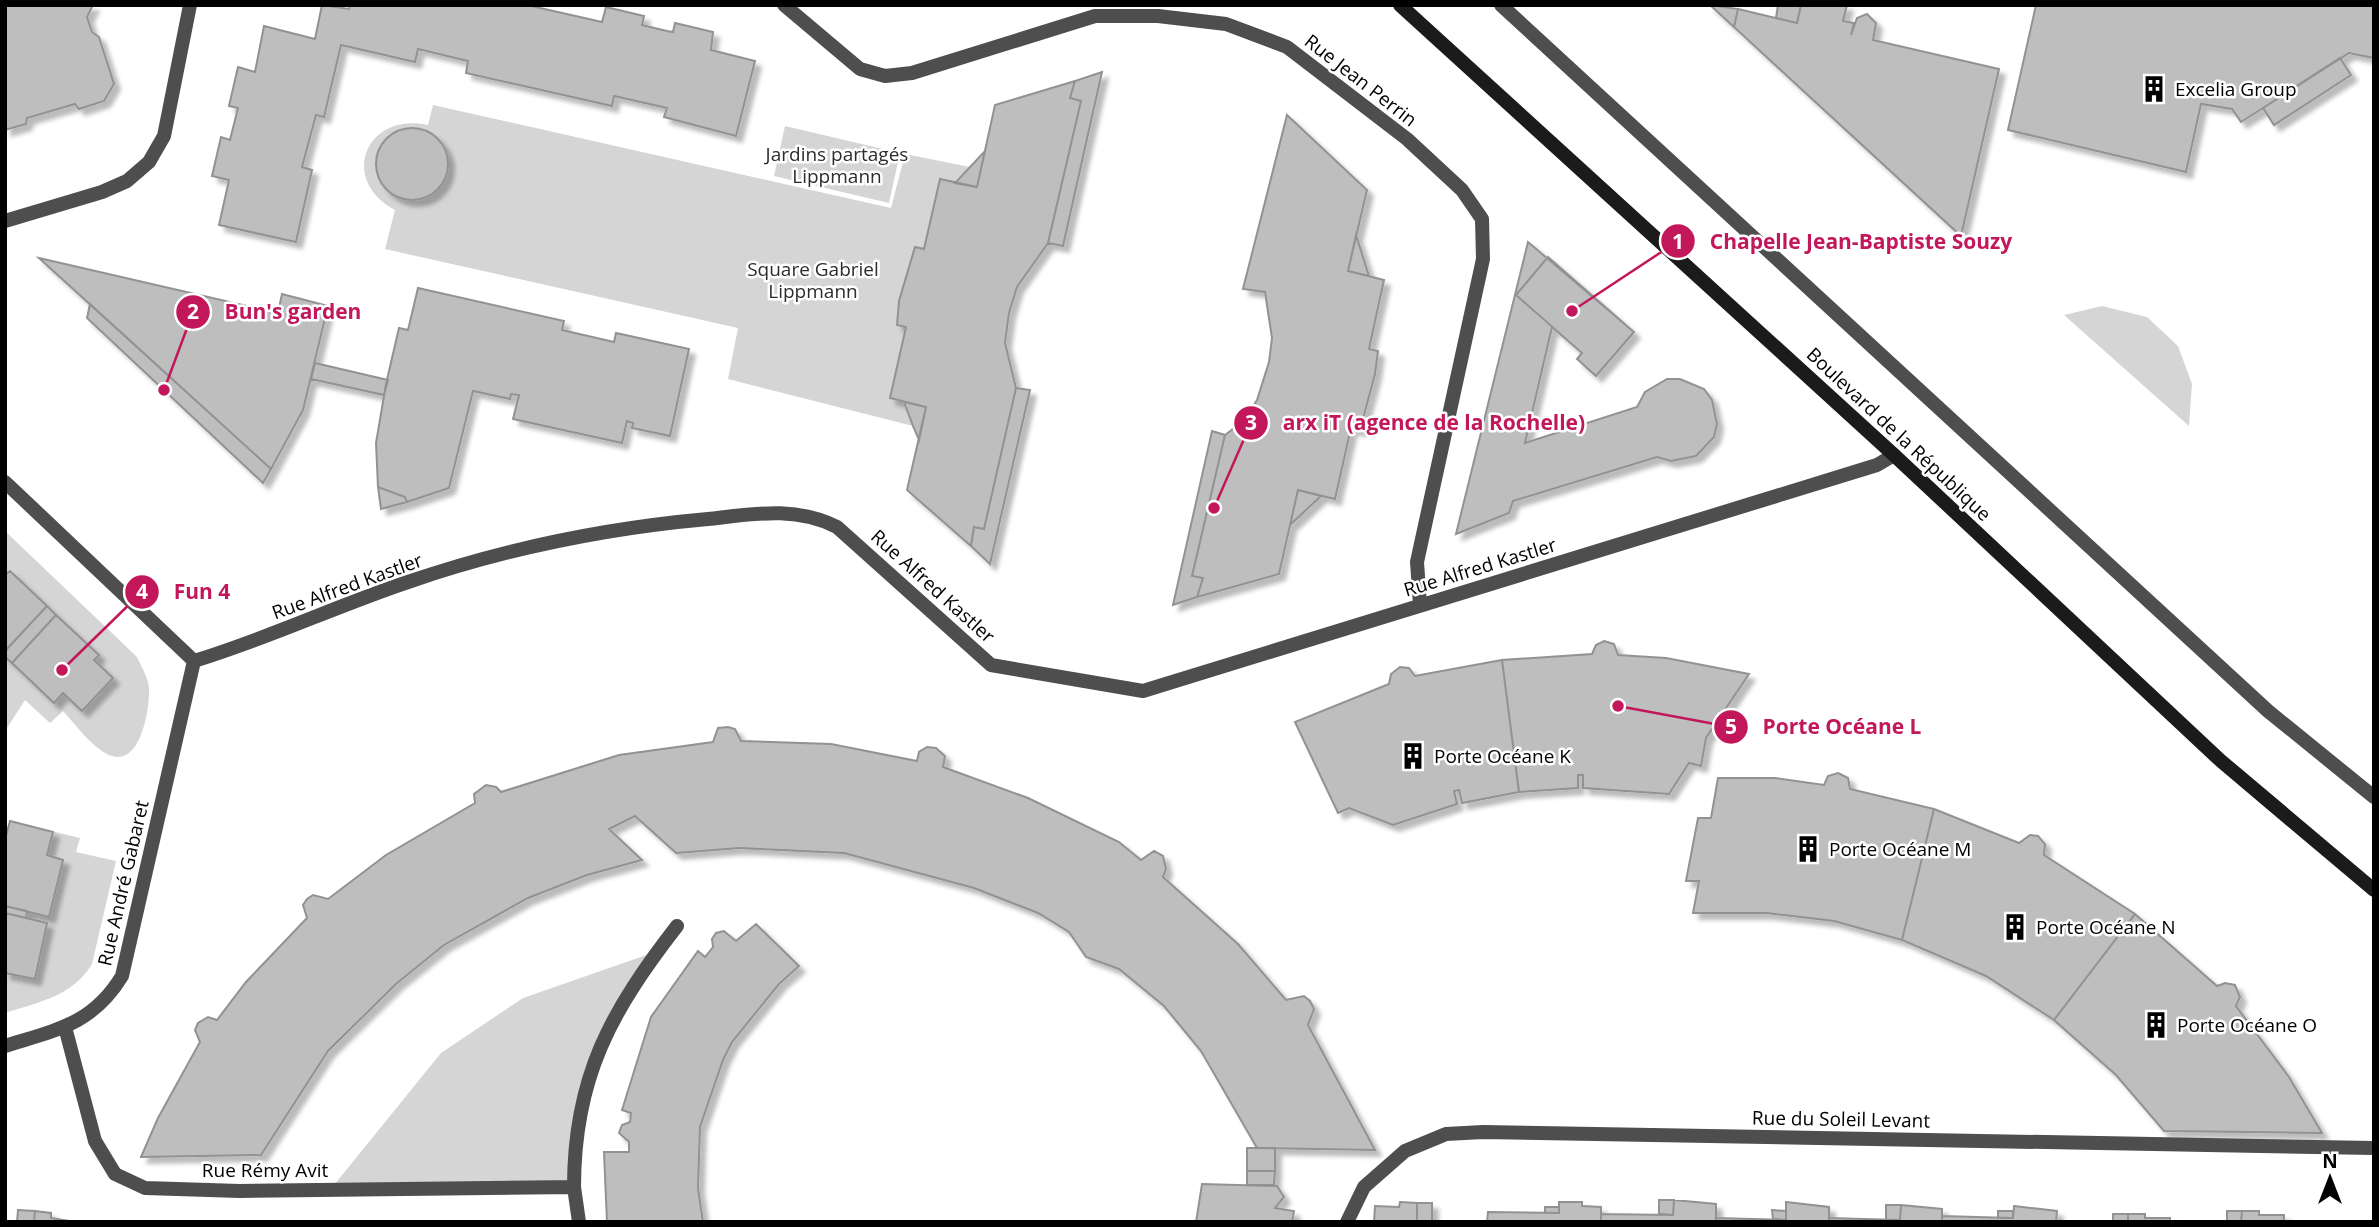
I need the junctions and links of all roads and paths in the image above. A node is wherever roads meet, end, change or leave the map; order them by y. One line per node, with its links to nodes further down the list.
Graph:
1 (190, 5): 5 (street)
2 (784, 5): 8 (street, Rue Jean Perrin)
3 (1400, 5): 6 (main road, Boulevard de la République)
4 (1501, 5): 10 (street)
5 (5, 221)
6 (1894, 455): 8 (street, Rue Alfred Kastler); 11 (main road, Boulevard de la République)
7 (5, 482): 9 (street)
8 (1420, 606): 9 (street, Rue Alfred Kastler)
9 (194, 661): 13 (street, Rue André Gabaret)
10 (2374, 797)
11 (2374, 890)
12 (677, 926): 16 (street)
13 (65, 1027): 14 (street, Rue André Gabaret); 16 (street, Rue Rémy Avit)
14 (5, 1046)
15 (2374, 1148): 18 (street, Rue du Soleil Levant)
16 (574, 1187): 17 (street)
17 (579, 1222)
18 (1347, 1222)

